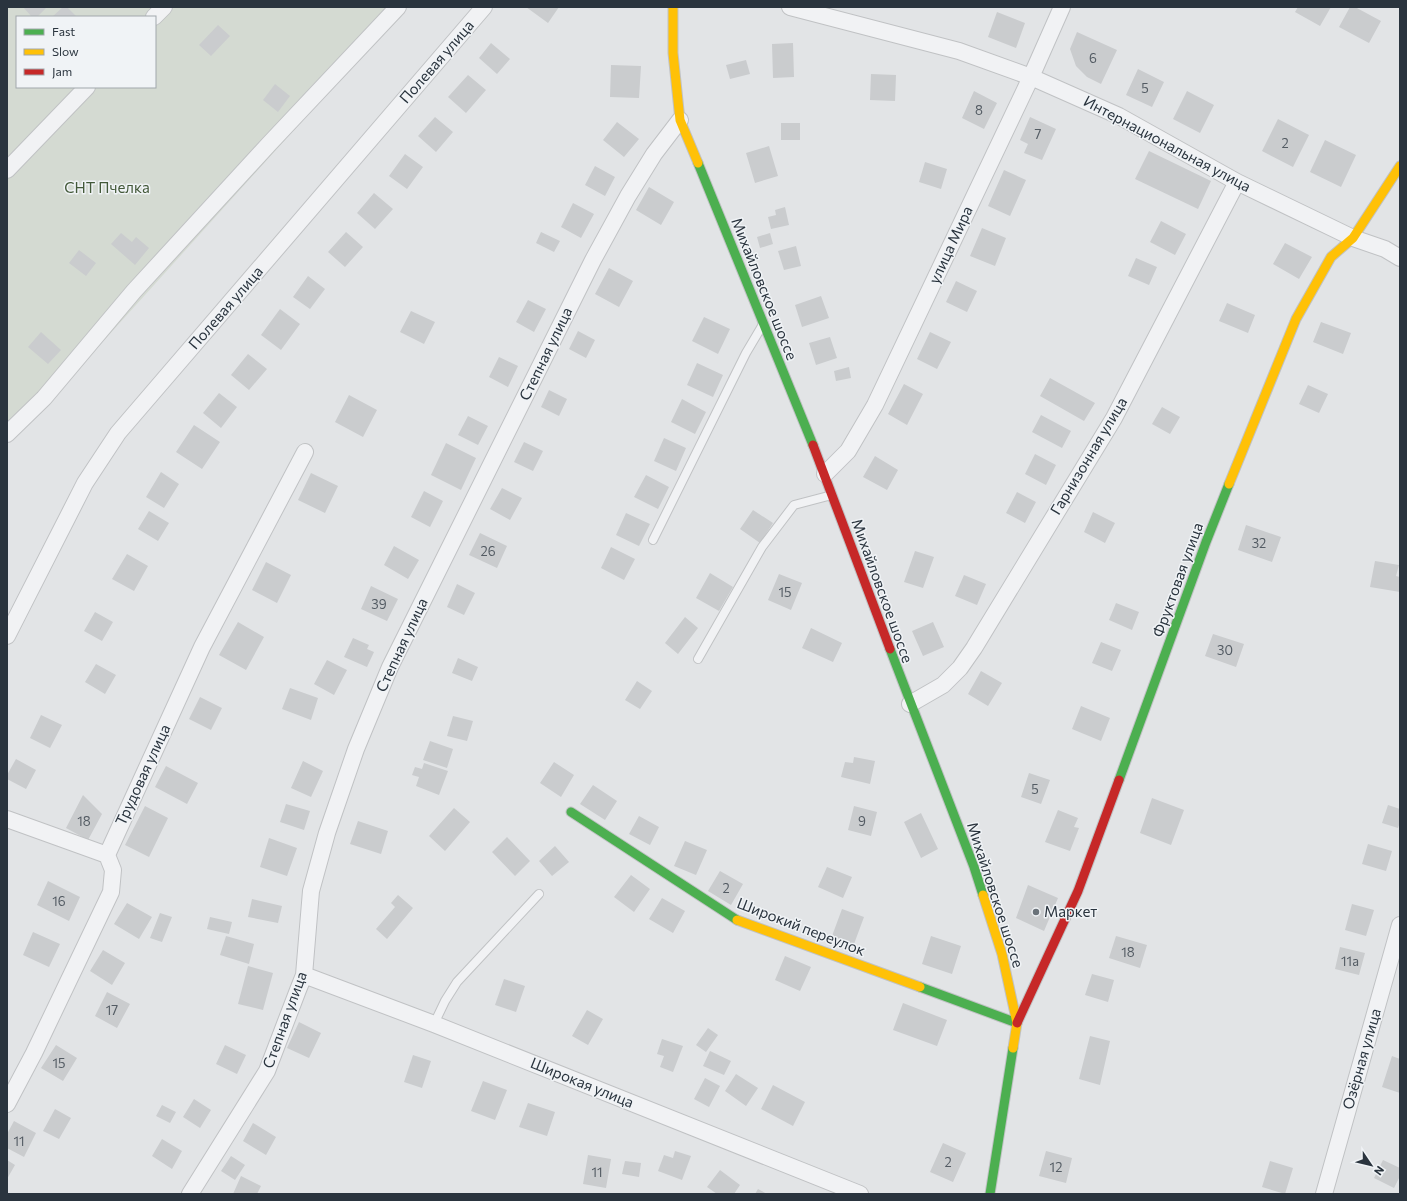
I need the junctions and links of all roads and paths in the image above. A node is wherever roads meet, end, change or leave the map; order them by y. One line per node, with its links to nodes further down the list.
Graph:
1 (164, 7): 7 (street)
2 (398, 7): 17 (street)
3 (484, 7): 22 (street, Полевая улица)
4 (674, 7): 10 (street, Михайловское шоссе)
5 (790, 7): 8 (street, Интернациональная улица)
6 (1062, 7): 8 (street, улица Мира)
7 (155, 16)
8 (1031, 77): 13 (street, Интернациональная улица); 19 (street, улица Мира)
9 (85, 88): 12 (street)
10 (680, 120): 16 (street, Михайловское шоссе); 30 (street, Степная улица)
11 (1400, 166): 14 (street, Фруктовая улица)
12 (7, 170)
13 (1237, 182): 14 (street, Интернациональная улица); 24 (street, Гарнизонная улица)
14 (1353, 238): 15 (street, Интернациональная улица); 31 (street, Фруктовая улица)
15 (1400, 258)
16 (763, 325): 19 (street, Михайловское шоссе); 21 (lane)
17 (7, 434)
18 (304, 452): 27 (street, Трудовая улица)
19 (825, 474): 20 (street, Михайловское шоссе)
20 (832, 495): 23 (lane); 24 (street, Михайловское шоссе)
21 (653, 540)
22 (7, 636)
23 (698, 660)
24 (910, 704): 31 (street, Михайловское шоссе)
25 (571, 812): 31 (street, Широкий переулок)
26 (7, 819): 27 (street)
27 (107, 854): 33 (street)
28 (539, 894): 32 (lane)
29 (1400, 925): 37 (street, Озёрная улица)
30 (304, 975): 32 (street, Широкая улица); 34 (street, Степная улица)
31 (1017, 1023): 36 (street, Михайловское шоссе)
32 (434, 1024): 35 (street, Широкая улица)
33 (7, 1104)
34 (190, 1194)
35 (860, 1194)
36 (990, 1194)
37 (1324, 1194)

